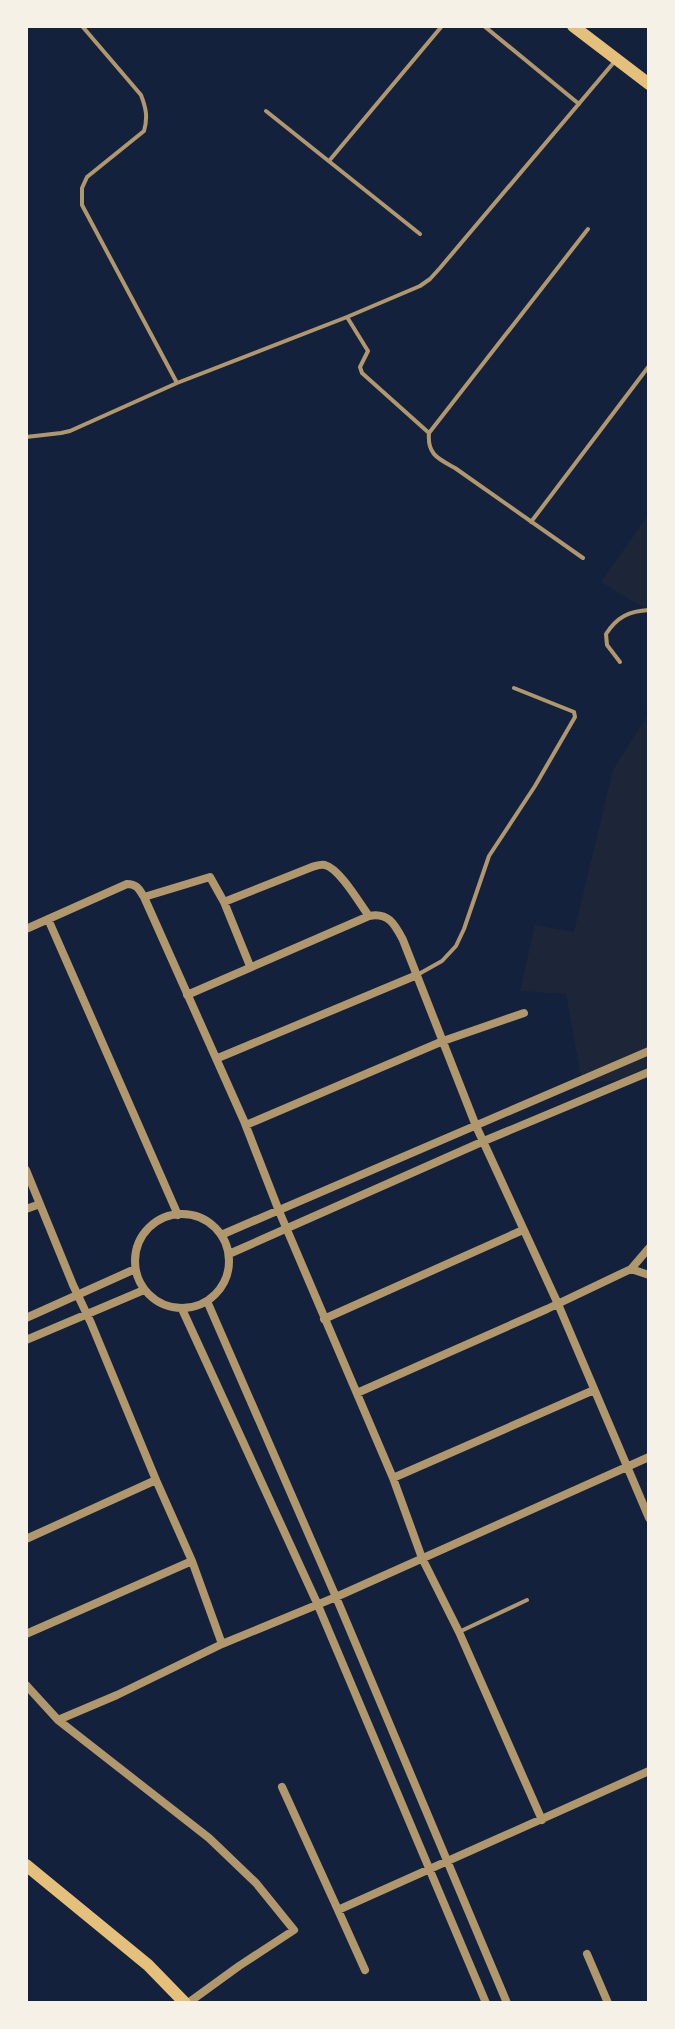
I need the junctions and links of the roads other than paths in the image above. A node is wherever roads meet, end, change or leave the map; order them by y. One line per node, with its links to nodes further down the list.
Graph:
1 (82, 26): 14 (lane)
2 (442, 26): 9 (lane)
3 (484, 26): 7 (lane)
4 (573, 26): 5 (main road)
5 (617, 59): 6 (main road); 7 (lane)
6 (649, 84)
7 (579, 104): 12 (lane)
8 (266, 111): 9 (lane)
9 (329, 161): 11 (lane)
10 (588, 229): 15 (lane)
11 (420, 234)
12 (347, 317): 14 (lane); 15 (lane)
13 (649, 366): 17 (lane)
14 (177, 383): 16 (lane)
15 (429, 433): 17 (lane)
16 (26, 437)
17 (531, 522): 18 (lane)
18 (583, 558)
19 (649, 610): 20 (lane)
20 (620, 662)
21 (514, 688): 28 (lane)
22 (144, 897): 23 (street); 25 (street); 29 (street)
23 (224, 902): 24 (street); 27 (street)
24 (369, 916): 27 (street); 28 (street)
25 (48, 919): 26 (street); 42 (street)
26 (26, 929)
27 (250, 966): 29 (street)
28 (417, 975): 31 (street); 33 (street)
29 (187, 995): 33 (street)
30 (524, 1013): 31 (street)
31 (443, 1041): 35 (street); 36 (street)
32 (649, 1051): 36 (street)
33 (218, 1058): 35 (street)
34 (649, 1072): 37 (street)
35 (246, 1125): 41 (street)
36 (476, 1126): 37 (street); 41 (street)
37 (484, 1141): 43 (street); 44 (street)
38 (26, 1170): 39 (street)
39 (40, 1204): 40 (street); 52 (street)
40 (26, 1209)
41 (279, 1211): 43 (street); 45 (street)
42 (178, 1215): 45 (street); 48 (street)
43 (286, 1228): 47 (street); 58 (street)
44 (523, 1230): 54 (street); 58 (street)
45 (221, 1235): 47 (street)
46 (649, 1248): 49 (street)
47 (229, 1254): 53 (street)
48 (135, 1269): 51 (street); 52 (street)
49 (631, 1269): 50 (street); 54 (street)
50 (649, 1275)
51 (144, 1290): 55 (street); 56 (street)
52 (78, 1295): 56 (street); 57 (street)
53 (207, 1301): 55 (street); 70 (street)
54 (558, 1304): 60 (street); 61 (street)
55 (182, 1309): 72 (street)
56 (86, 1313): 59 (street); 65 (street)
57 (26, 1318)
58 (324, 1319): 61 (street)
59 (26, 1340)
60 (594, 1390): 63 (street); 64 (street)
61 (357, 1393): 64 (street)
62 (649, 1457): 63 (street)
63 (626, 1467): 66 (street); 68 (street)
64 (393, 1478): 68 (street)
65 (156, 1480): 67 (street); 69 (street)
66 (649, 1518)
67 (26, 1539)
68 (422, 1558): 70 (street); 73 (street)
69 (192, 1561): 74 (street); 75 (street)
70 (336, 1597): 72 (street); 81 (street)
71 (527, 1600): 73 (lane)
72 (317, 1603): 75 (street); 83 (street)
73 (459, 1632): 80 (street)
74 (26, 1634)
75 (222, 1644): 77 (street)
76 (26, 1685): 77 (street)
77 (58, 1720): 87 (street)
78 (649, 1771): 80 (street)
79 (282, 1787): 84 (street)
80 (542, 1820): 81 (street)
81 (447, 1861): 83 (street); 89 (street)
82 (26, 1865): 87 (main road)
83 (430, 1868): 84 (street); 88 (street)
84 (338, 1910): 86 (street)
85 (587, 1954): 90 (street)
86 (365, 1970)
87 (186, 2003)
88 (486, 2003)
89 (507, 2003)
90 (608, 2003)

